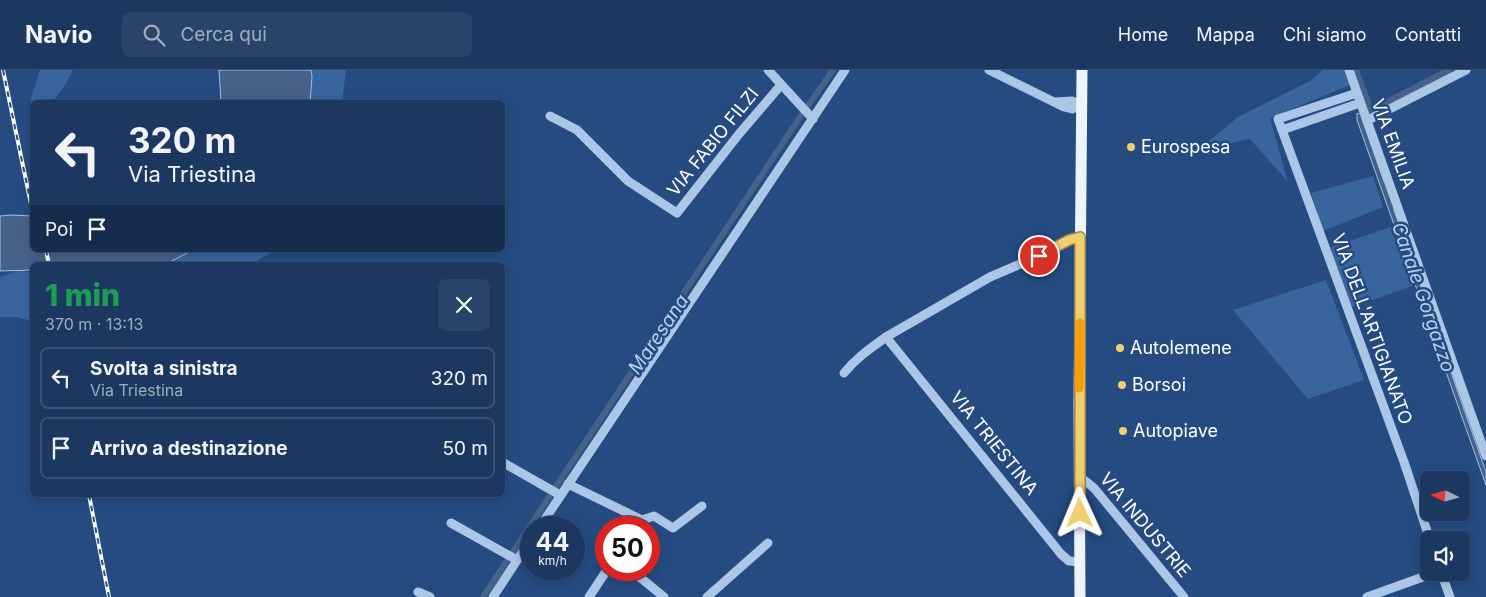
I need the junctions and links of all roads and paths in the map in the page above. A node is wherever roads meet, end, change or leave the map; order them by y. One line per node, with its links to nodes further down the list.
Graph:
1 (768, 70): 7 (street, VIA FABIO FILZI)
2 (845, 70): 12 (street)
3 (989, 70): 9 (street)
4 (1082, 70): 9 (main road)
5 (1349, 70): 8 (street, VIA EMILIA)
6 (1466, 70): 10 (street)
7 (781, 86): 11 (street, VIA FABIO FILZI); 12 (street, VIA FABIO FILZI)
8 (1357, 94): 10 (street, VIA EMILIA); 13 (street)
9 (1082, 106): 14 (main road)
10 (1364, 112): 13 (street); 17 (street, VIA EMILIA)
11 (550, 116)
12 (811, 118): 20 (street)
13 (1282, 130): 27 (street, VIA DELL'ARTIGIANATO)
14 (1080, 237): 15 (street); 19 (main road)
15 (886, 337): 16 (street); 31 (street, VIA TRIESTINA)
16 (844, 373)
17 (1486, 456)
18 (505, 464): 21 (street)
19 (1079, 476): 31 (main road); 43 (street, VIA INDUSTRIE)
20 (568, 484): 21 (street); 24 (street)
21 (559, 494): 23 (street)
22 (702, 506): 25 (street)
23 (546, 516)
24 (626, 516)
25 (660, 520)
26 (451, 523): 30 (street)
27 (1427, 531)
28 (768, 543): 41 (street)
29 (520, 554): 30 (street)
30 (516, 559): 38 (street)
31 (1080, 562): 42 (main road)
32 (1420, 578): 44 (street)
33 (600, 581): 39 (street)
34 (644, 581): 40 (street)
35 (1444, 581): 45 (street)
36 (418, 592): 37 (street)
37 (430, 597)
38 (493, 597)
39 (589, 597)
40 (664, 597)
41 (707, 597)
42 (1080, 597)
43 (1184, 597)
44 (1367, 597)
45 (1450, 597)

